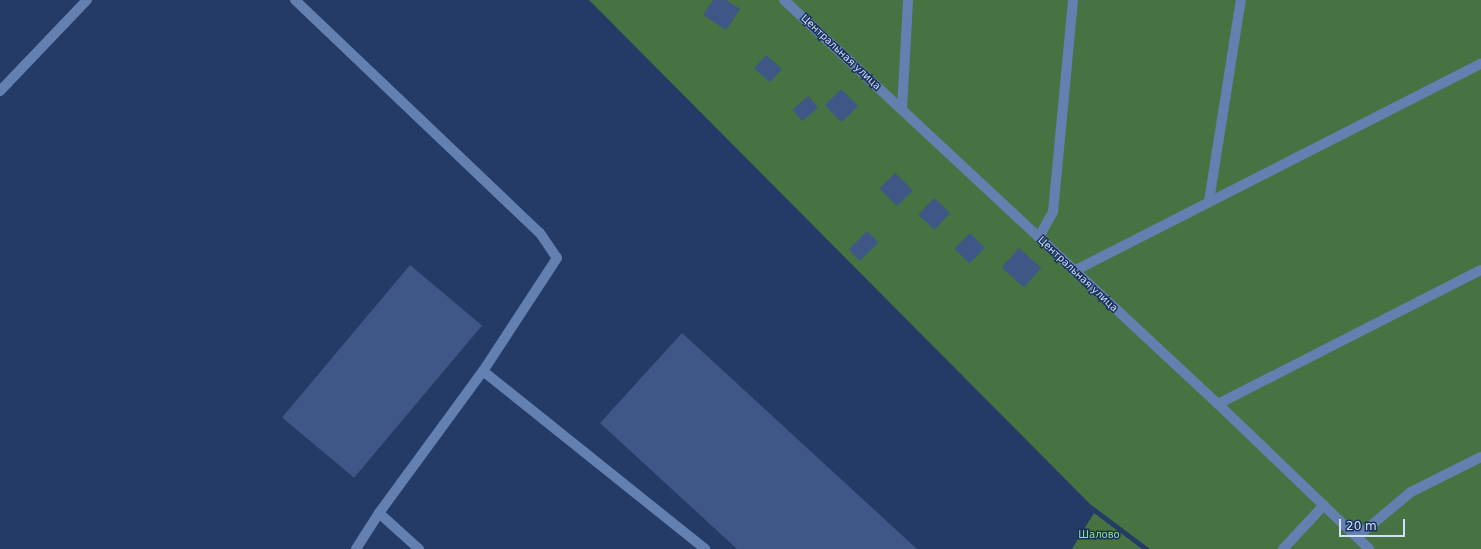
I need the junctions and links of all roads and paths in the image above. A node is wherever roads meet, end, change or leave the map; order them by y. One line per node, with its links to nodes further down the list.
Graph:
1 (87, 0): 8 (street)
2 (295, 0): 14 (street)
3 (784, 0): 9 (street, Центральная улица)
4 (908, 0): 9 (street)
5 (1073, 0): 11 (street)
6 (1241, 0): 10 (street)
7 (1481, 64): 10 (street)
8 (0, 91)
9 (902, 109): 11 (street, Центральная улица)
10 (1209, 201): 13 (street)
11 (1039, 237): 13 (street, Центральная улица)
12 (1481, 270): 15 (street)
13 (1074, 271): 15 (street, Центральная улица)
14 (483, 371): 18 (street); 22 (street)
15 (1218, 404): 17 (street, Центральная улица)
16 (1481, 457): 19 (street)
17 (1324, 505): 19 (street, Центральная улица); 23 (street)
18 (379, 512): 20 (street); 21 (street)
19 (1357, 537): 24 (street, Центральная улица)
20 (356, 549)
21 (420, 549)
22 (705, 549)
23 (1283, 549)
24 (1369, 549)

